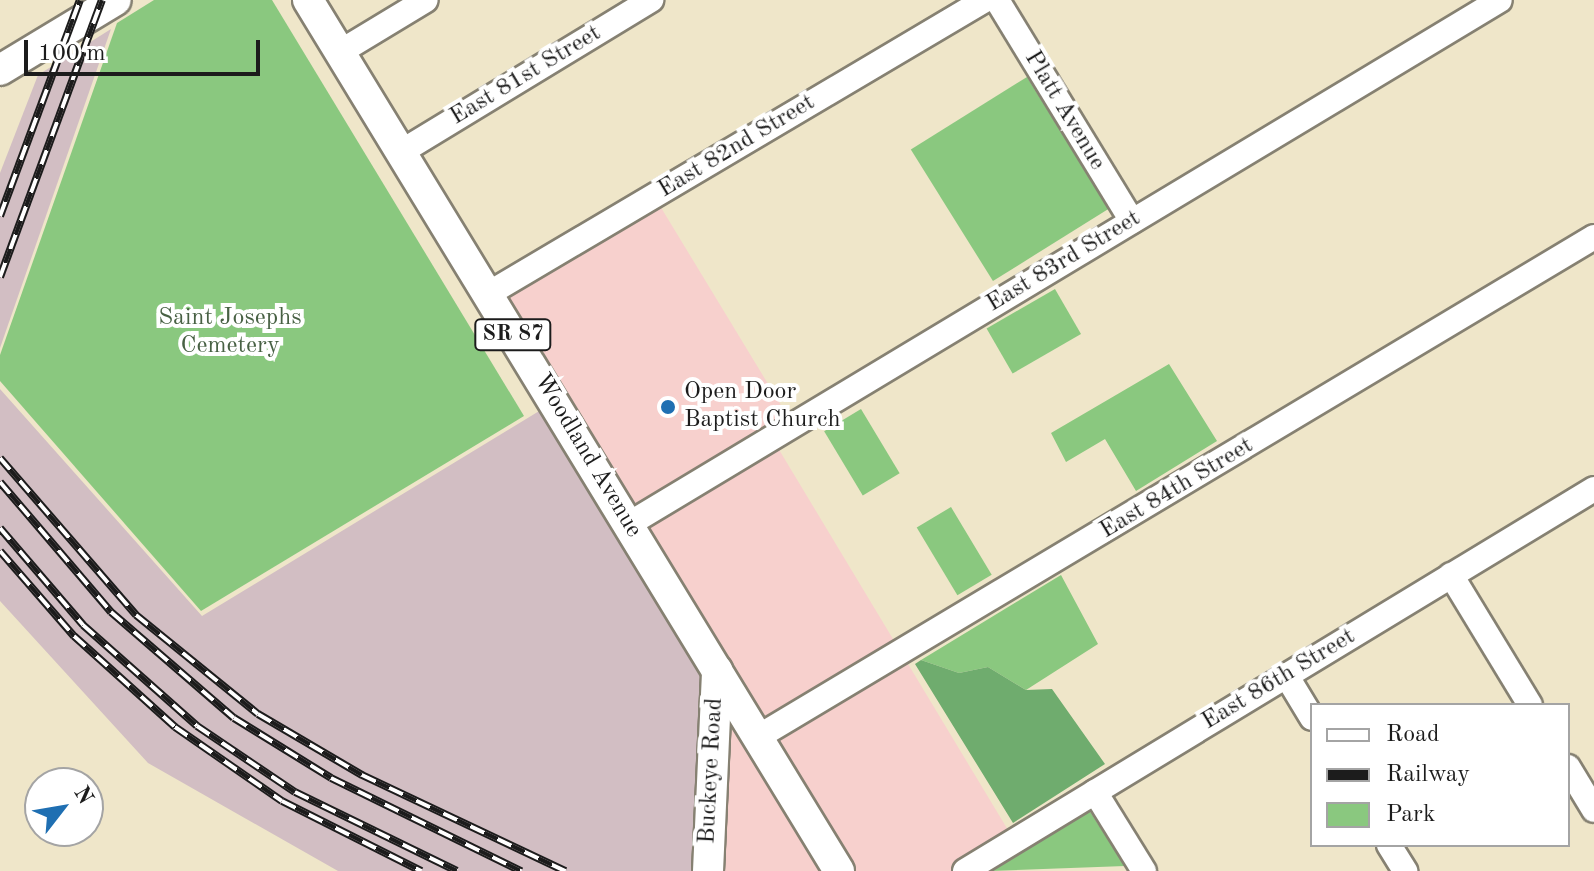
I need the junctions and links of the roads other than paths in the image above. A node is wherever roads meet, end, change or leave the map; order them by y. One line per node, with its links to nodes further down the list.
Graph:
1 (116, 0): 9 (main road)
2 (308, 0): 8 (main road, Woodland Avenue / SR 87)
3 (426, 0): 8 (street)
4 (651, 0): 10 (street, East 81st Street)
5 (985, 0): 13 (street, East 82nd Street)
6 (997, 0): 11 (street, Platt Avenue)
7 (1500, 0): 11 (street, East 83rd Street)
8 (340, 52): 10 (main road, Woodland Avenue / SR 87)
9 (0, 70)
10 (401, 152): 13 (main road, Woodland Avenue / SR 87)
11 (1132, 221): 15 (street, East 83rd Street)
12 (1594, 237): 21 (street, East 84th Street)
13 (488, 294): 15 (main road, Woodland Avenue / SR 87)
14 (1594, 489): 16 (street, East 86th Street)
15 (629, 524): 17 (main road, Woodland Avenue / SR 87)
16 (1451, 575): 18 (street, East 86th Street); 19 (street)
17 (717, 670): 21 (main road, Woodland Avenue); 26 (main road, Buckeye Road)
18 (1286, 675): 20 (street); 23 (street, East 86th Street)
19 (1529, 703)
20 (1310, 715)
21 (758, 737): 27 (main road, Woodland Avenue)
22 (1570, 770): 24 (street)
23 (1095, 792): 28 (street, East 86th Street); 29 (street)
24 (1594, 810)
25 (1390, 847): 30 (street)
26 (708, 871)
27 (839, 871)
28 (965, 871)
29 (1144, 871)
30 (1405, 871)

